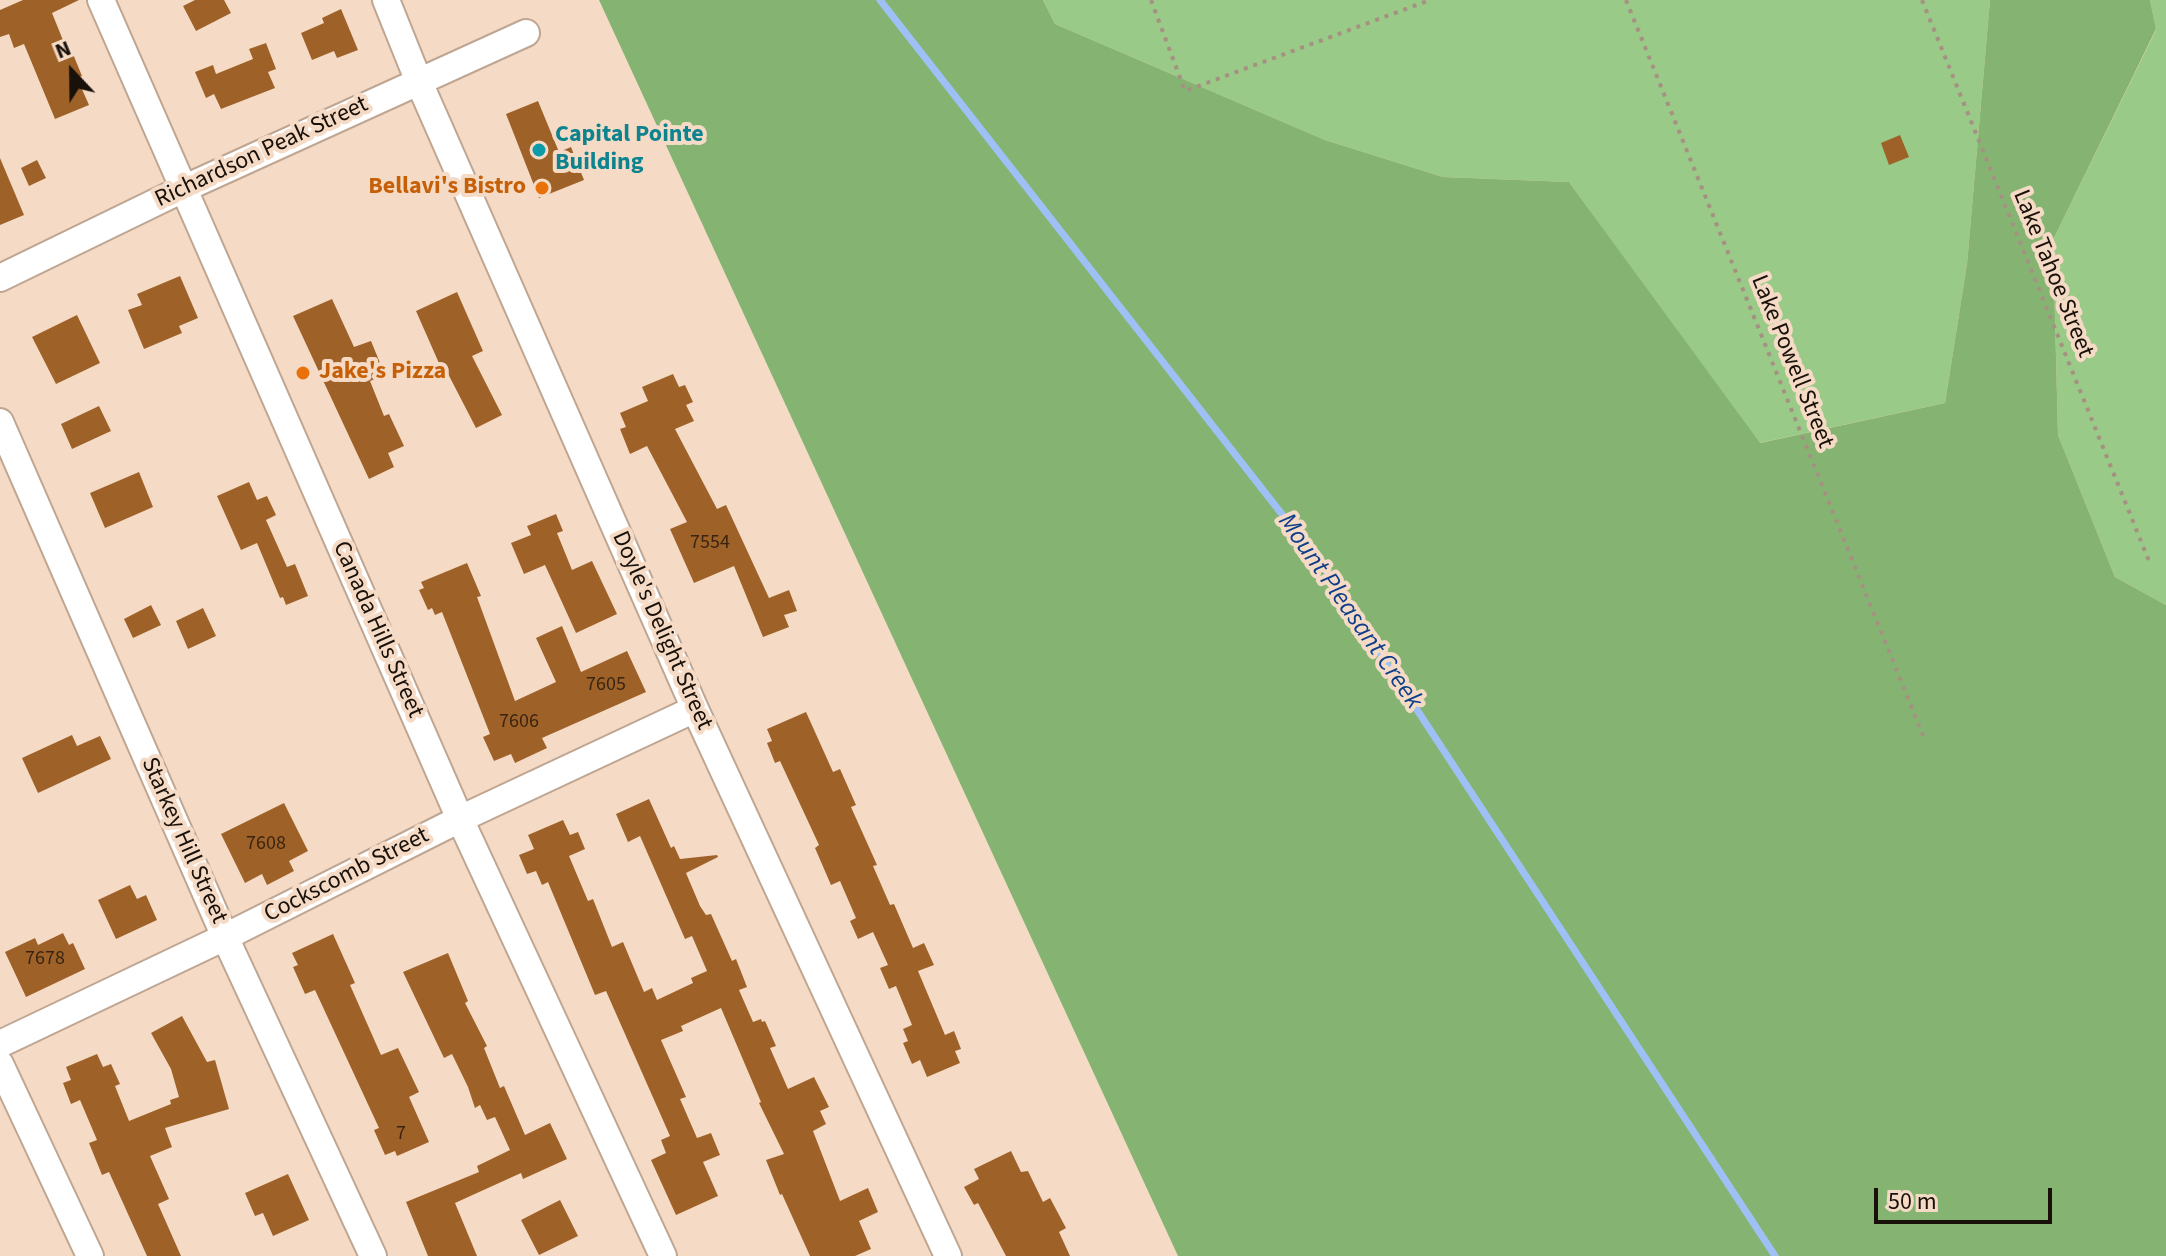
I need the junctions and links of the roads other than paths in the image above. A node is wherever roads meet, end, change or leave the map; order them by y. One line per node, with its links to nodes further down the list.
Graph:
1 (101, 0): 5 (street, Canada Hills Street)
2 (386, 0): 4 (street, Doyle's Delight Street)
3 (526, 33): 4 (street, Richardson Peak Street)
4 (419, 82): 5 (street, Richardson Peak Street); 8 (street, Doyle's Delight Street)
5 (183, 189): 6 (street, Richardson Peak Street); 9 (street, Canada Hills Street)
6 (0, 278)
7 (0, 422): 10 (street, Starkey Hill Street)
8 (695, 709): 9 (street, Cockscomb Street); 16 (street, Doyle's Delight Street)
9 (460, 819): 10 (street, Cockscomb Street); 15 (street, Canada Hills Street)
10 (225, 937): 11 (street, Cockscomb Street); 14 (street, Starkey Hill Street)
11 (0, 1044)
12 (0, 1064): 13 (street)
13 (90, 1256)
14 (373, 1256)
15 (663, 1256)
16 (948, 1256)

